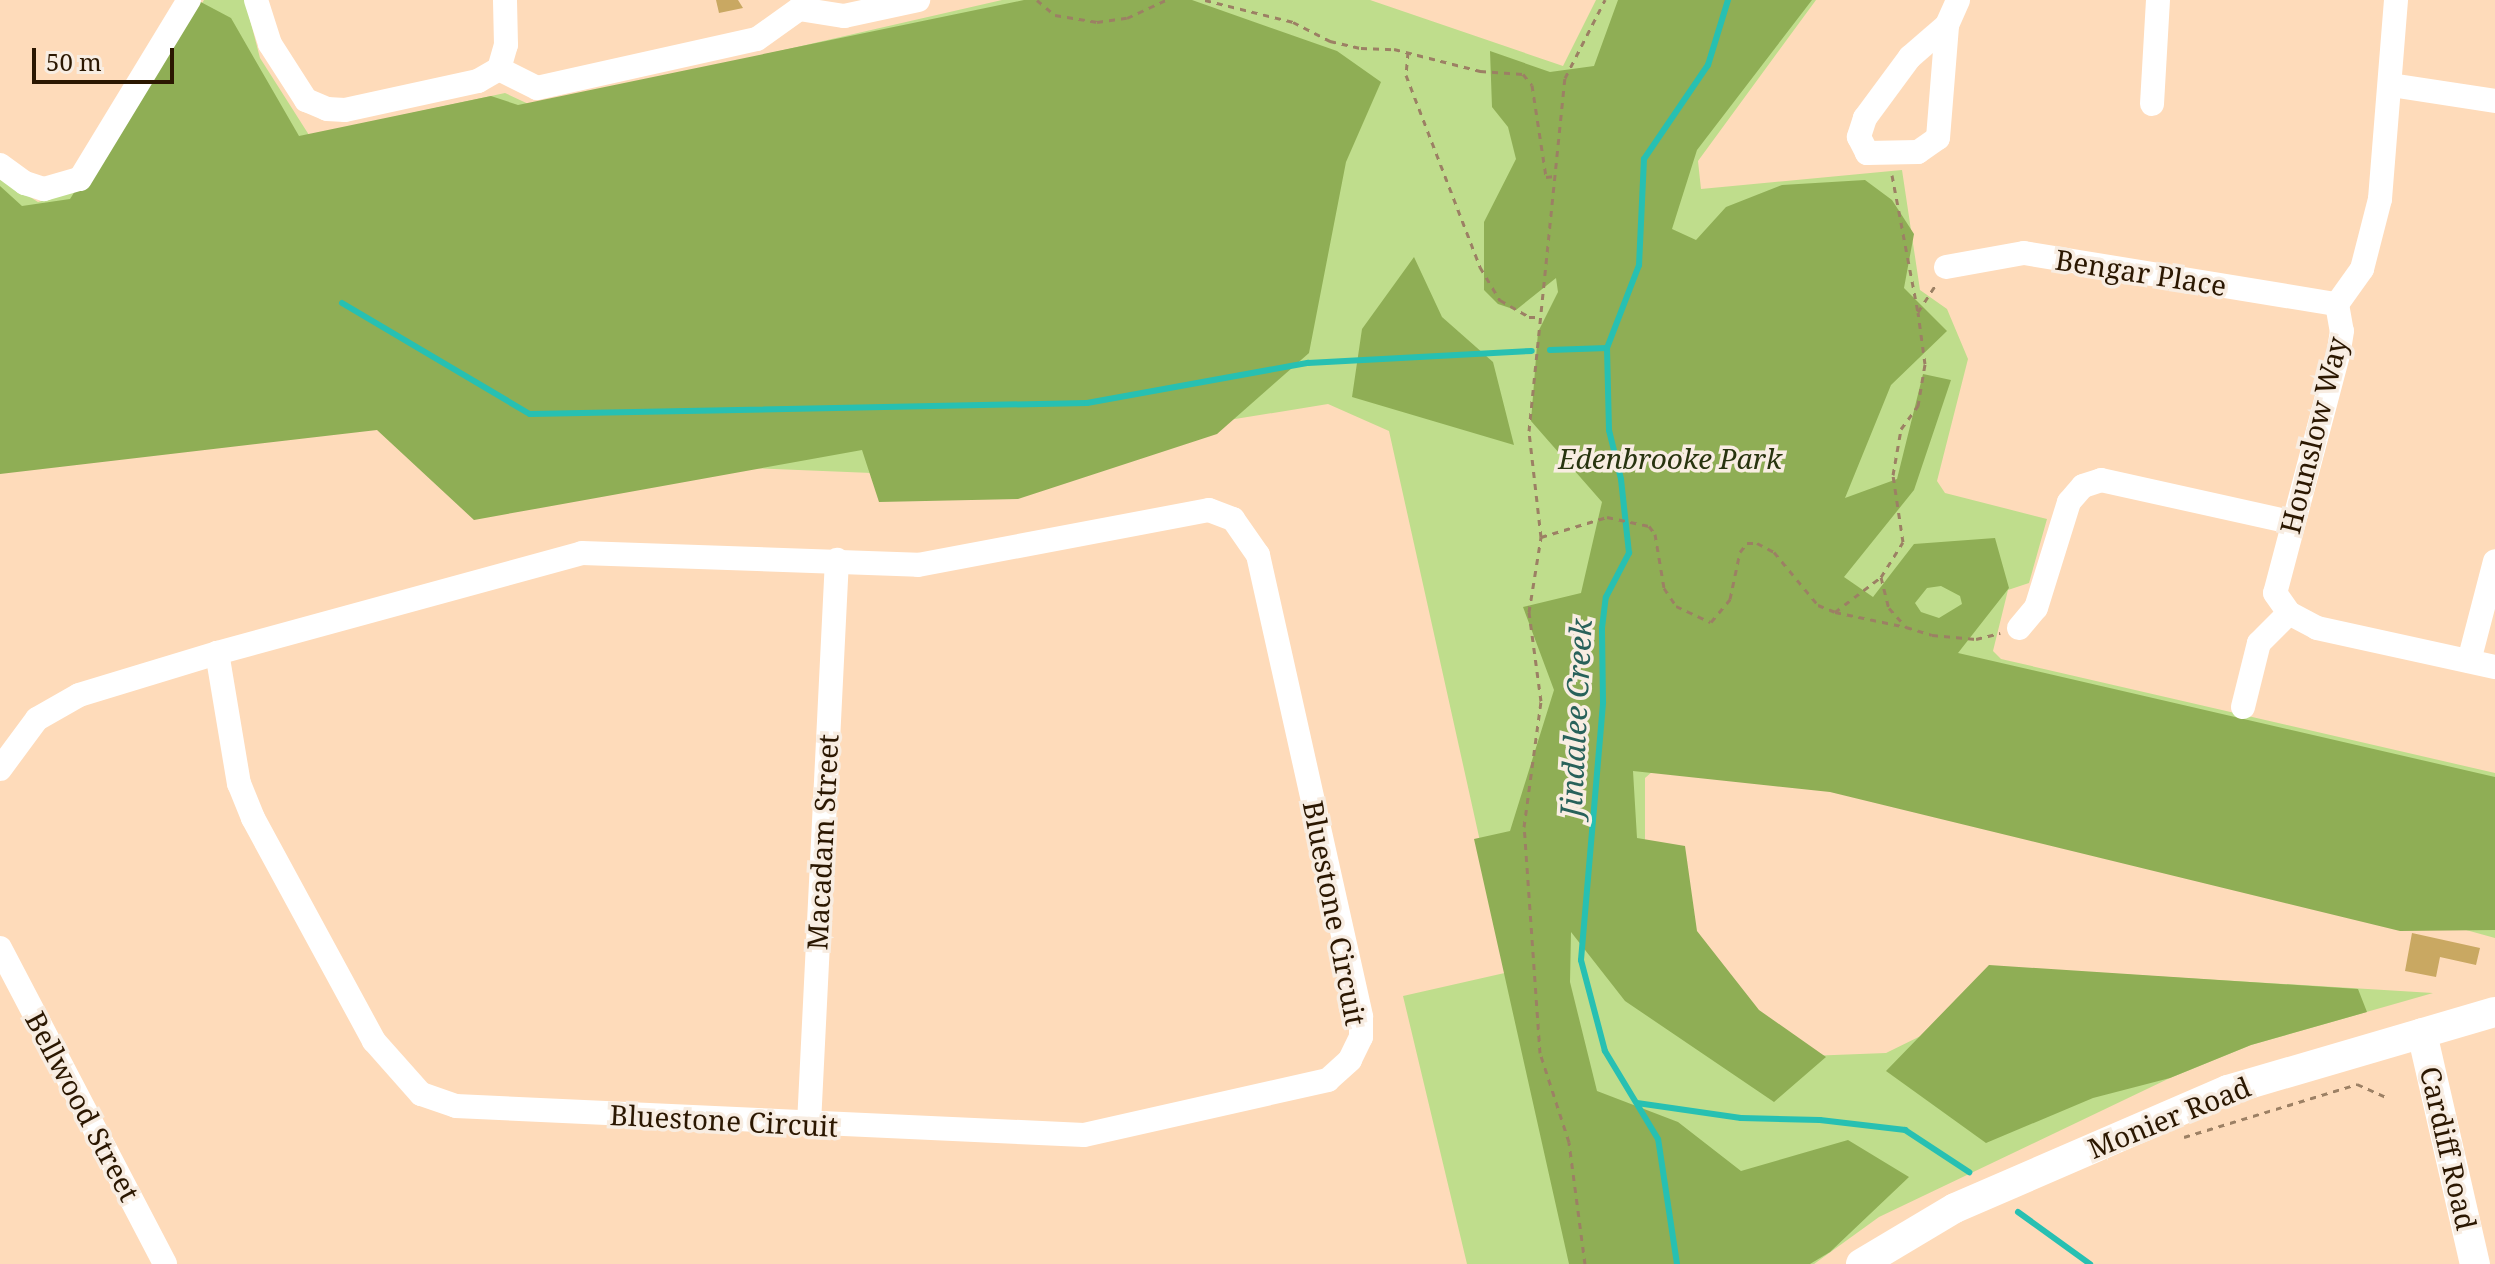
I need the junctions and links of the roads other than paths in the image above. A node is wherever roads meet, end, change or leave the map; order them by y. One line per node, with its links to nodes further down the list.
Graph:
1 (189, 0): 13 (street)
2 (256, 0): 9 (street)
3 (505, 0): 9 (street)
4 (918, 0): 9 (street)
5 (1958, 0): 8 (street)
6 (2158, 0): 12 (street)
7 (2396, 0): 10 (street, Hounslow Way)
8 (1947, 25): 8 (street)
9 (499, 69)
10 (2391, 85): 11 (street); 15 (street, Hounslow Way)
11 (2495, 101)
12 (2152, 104)
13 (0, 165)
14 (1946, 267): 15 (street, Bengar Place)
15 (2337, 304): 16 (street, Hounslow Way)
16 (2291, 522): 19 (street, Hounslow Way); 20 (street)
17 (837, 560): 21 (street, Bluestone Circuit); 29 (street, Macadam Street); 29 (street, Bluestone Circuit)
18 (2495, 561): 22 (street)
19 (2289, 613): 22 (street); 24 (street)
20 (2019, 628)
21 (217, 653): 25 (street, Bluestone Circuit); 29 (street, Bluestone Circuit)
22 (2469, 661): 23 (street)
23 (2495, 667)
24 (2243, 707)
25 (0, 769)
26 (0, 948): 30 (street, Bellwood Street)
27 (2495, 1012): 28 (main road, Monier Road)
28 (2422, 1033): 31 (main road, Monier Road); 32 (main road, Cardiff Road)
29 (809, 1124)
30 (165, 1264)
31 (1861, 1264)
32 (2475, 1264)

